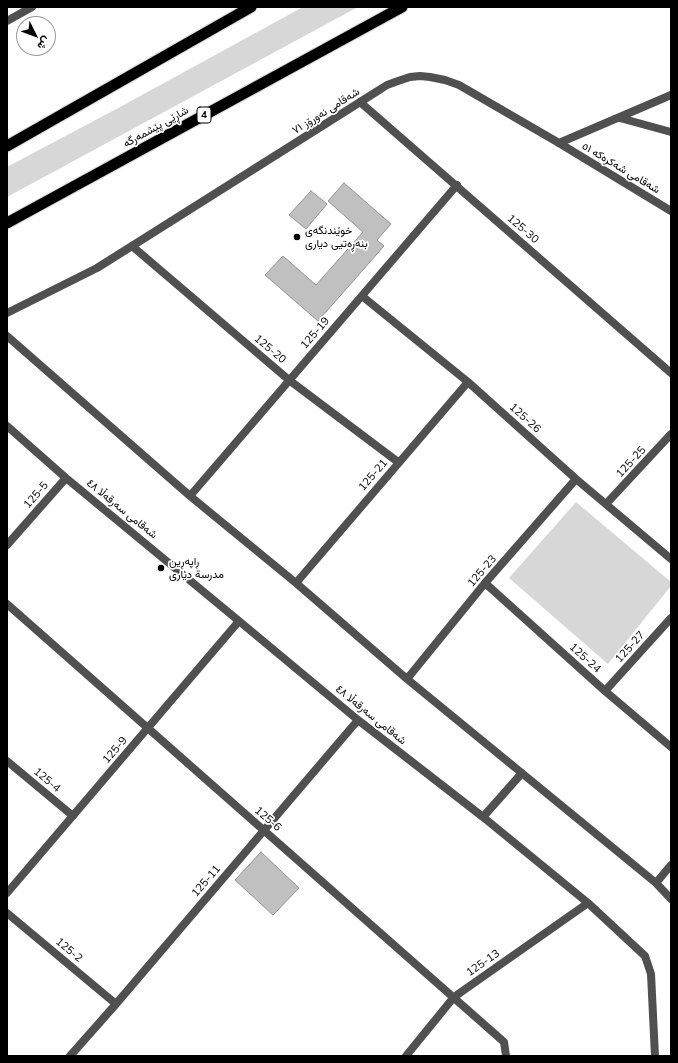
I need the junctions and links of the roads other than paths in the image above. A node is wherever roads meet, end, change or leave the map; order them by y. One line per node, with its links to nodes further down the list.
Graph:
1 (32, 7): 4 (street)
2 (251, 7): 10 (highway)
3 (402, 7): 13 (highway, شاڕێی پێشمەرگە / 4)
4 (7, 20)
5 (671, 95): 7 (street)
6 (360, 102): 9 (street, شەقامی نەورۆز ٧١); 11 (street, 125-30); 14 (street, شەقامی نەورۆز ٧١)
7 (620, 118): 8 (street); 9 (street)
8 (671, 132)
9 (559, 143): 12 (street, شەقامی شەکرەکە ٥١)
10 (7, 146)
11 (457, 185): 15 (street, 125-19); 18 (street, 125-30)
12 (671, 211)
13 (7, 223)
14 (132, 246): 16 (street, شەقامی نەورۆز ٧١); 19 (street, 125-20)
15 (362, 296): 19 (street, 125-19); 20 (street, 125-26)
16 (7, 313)
17 (7, 336): 26 (street)
18 (671, 373)
19 (289, 380): 23 (street, 125-20); 26 (street, 125-19)
20 (468, 382): 23 (street, 125-21); 25 (street, 125-26)
21 (7, 426): 24 (street, شەقامی سەرقەڵا ٤٨)
22 (671, 434): 27 (street, 125-25)
23 (398, 462): 30 (street, 125-21)
24 (66, 478): 28 (street, 125-5); 34 (street, شەقامی سەرقەڵا ٤٨)
25 (576, 479): 27 (street, 125-26); 31 (street, 125-23)
26 (190, 496): 30 (street)
27 (606, 504): 29 (street, 125-26)
28 (7, 545)
29 (671, 559)
30 (296, 583): 35 (street)
31 (485, 583): 35 (street, 125-23); 36 (street, 125-24)
32 (7, 604): 38 (street, 125-6)
33 (671, 618): 36 (street, 125-27)
34 (240, 620): 37 (street, شەقامی سەرقەڵا ٤٨); 38 (street, 125-9)
35 (407, 679): 41 (street)
36 (605, 691): 39 (street, 125-24)
37 (358, 720): 43 (street, شەقامی سەرقەڵا ٤٨); 44 (street, 125-11)
38 (148, 728): 42 (street, 125-9); 44 (street, 125-6)
39 (671, 747)
40 (7, 761): 42 (street, 125-4)
41 (522, 773): 43 (street); 46 (street)
42 (73, 816): 47 (street, 125-9)
43 (483, 817): 49 (street, شەقامی سەرقەڵا ٤٨)
44 (264, 830): 51 (street, 125-6); 52 (street, 125-11)
45 (671, 865): 46 (street)
46 (656, 883): 48 (street)
47 (7, 893)
48 (671, 899)
49 (588, 903): 51 (street, 125-13); 56 (street, شەقامی سەرقەڵا ٤٨)
50 (7, 913): 52 (street, 125-2)
51 (454, 997): 54 (street, 125-13); 55 (street, 125-6)
52 (116, 1004): 53 (street, 125-11)
53 (70, 1056)
54 (406, 1056)
55 (506, 1056)
56 (655, 1056)

